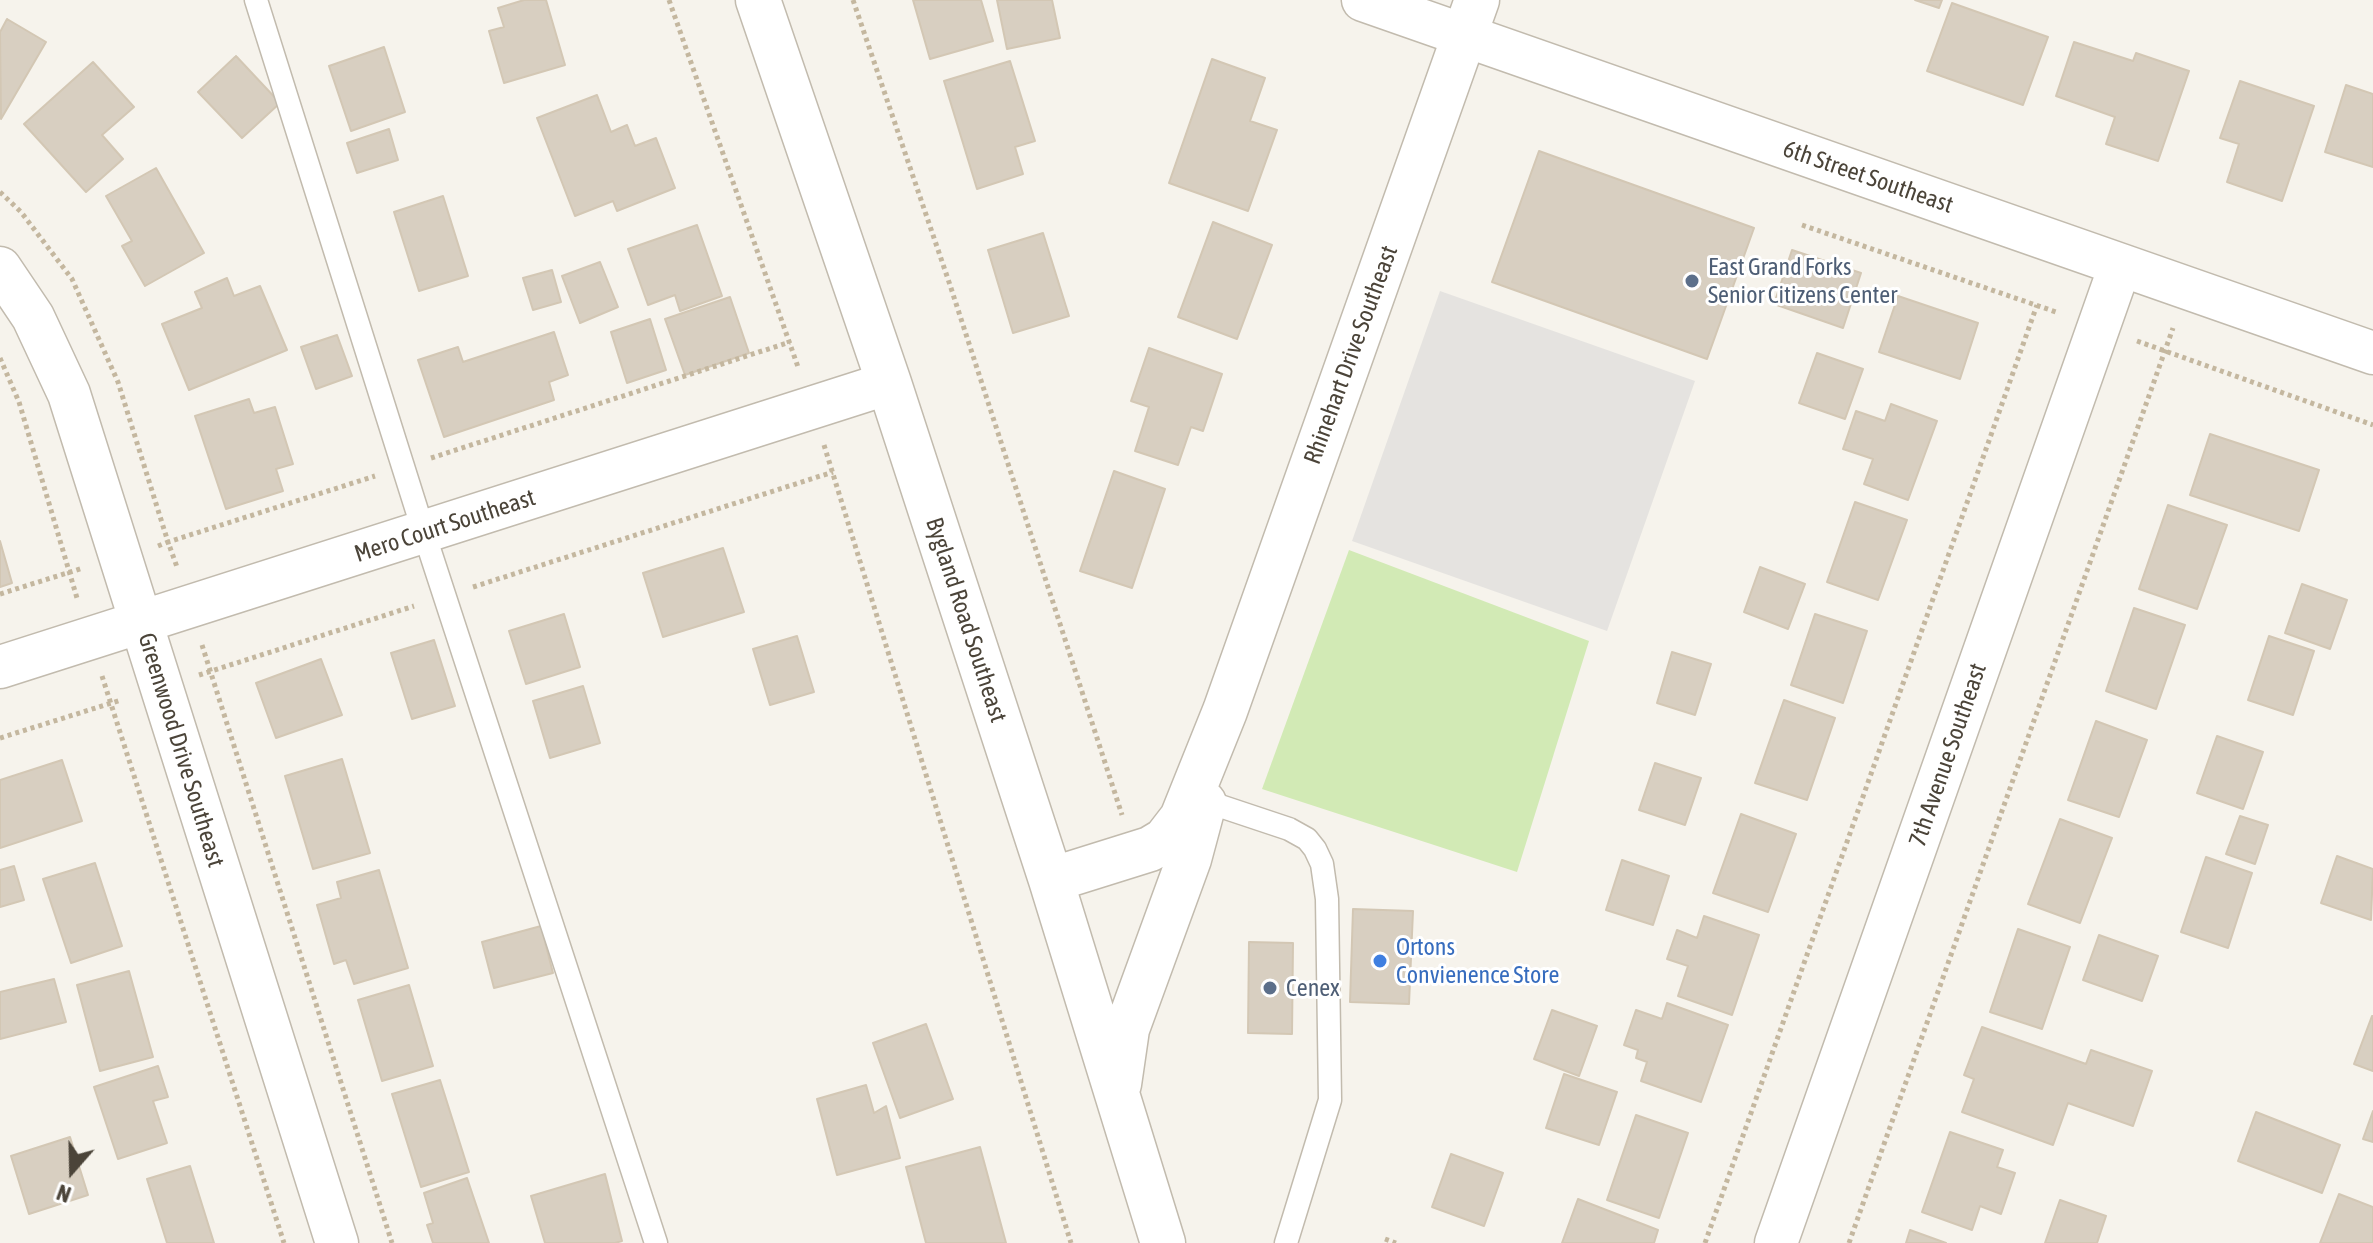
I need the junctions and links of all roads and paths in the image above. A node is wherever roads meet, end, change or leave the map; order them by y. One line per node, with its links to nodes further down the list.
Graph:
1 (256, 0): 16 (lane)
2 (669, 0): 11 (path)
3 (758, 0): 14 (street, Bygland Road Southeast)
4 (853, 0): 24 (path)
5 (1363, 0): 6 (street, 6th Street Southeast)
6 (1471, 18): 7 (street, 6th Street Southeast); 23 (street, Rhinehart Drive Southeast)
7 (2120, 266): 9 (street, 6th Street Southeast); 37 (street, 7th Avenue Southeast)
8 (0, 268): 19 (street, Greenwood Drive Southeast)
9 (2186, 289): 12 (street, 6th Street Southeast); 38 (path)
10 (2037, 305): 36 (path)
11 (790, 342): 15 (path); 16 (path)
12 (2373, 353)
13 (0, 358): 20 (path)
14 (889, 383): 15 (street, Mero Court Southeast); 25 (street, Bygland Road Southeast)
15 (812, 409): 17 (street, Mero Court Southeast); 32 (path)
16 (403, 467): 17 (lane); 18 (path)
17 (424, 533): 19 (street, Mero Court Southeast); 31 (lane)
18 (168, 542)
19 (141, 622): 20 (street, Mero Court Southeast); 29 (street, Greenwood Drive Southeast)
20 (90, 638): 21 (street, Mero Court Southeast); 28 (path)
21 (0, 667)
22 (209, 671): 30 (path)
23 (1198, 798): 24 (street, Rhinehart Drive Southeast); 26 (street, Rhinehart Drive Southeast); 34 (lane)
24 (1131, 855): 25 (street, Rhinehart Drive Southeast)
25 (1051, 880): 26 (street, Bygland Road Southeast)
26 (1118, 1099): 33 (street, Bygland Road Southeast)
27 (1385, 1239): 35 (path)
28 (284, 1243)
29 (337, 1243)
30 (392, 1243)
31 (656, 1243)
32 (1071, 1243)
33 (1163, 1243)
34 (1286, 1243)
35 (1396, 1243)
36 (1705, 1243)
37 (1776, 1243)
38 (1849, 1243)

